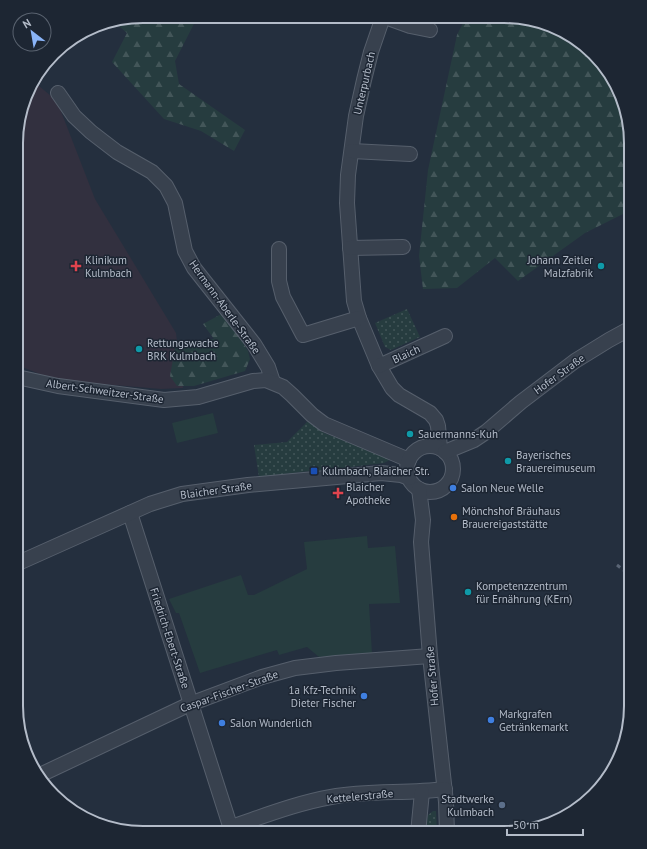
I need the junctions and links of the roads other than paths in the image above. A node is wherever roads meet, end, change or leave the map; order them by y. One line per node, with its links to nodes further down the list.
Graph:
1 (382, 23): 5 (street, Unterpurbach)
2 (401, 23): 3 (street, Unterpurbach)
3 (430, 30)
4 (58, 93): 15 (street, Hermann-Aberle-Straße)
5 (352, 151): 6 (street); 8 (street, Unterpurbach)
6 (410, 154)
7 (403, 247): 8 (street)
8 (350, 248): 10 (street, Unterpurbach)
9 (279, 249): 10 (street)
10 (359, 318): 13 (street, Unterpurbach)
11 (624, 332): 18 (street, Hofer Straße)
12 (445, 336): 13 (street, Blaich)
13 (379, 366): 16 (street, Blaich)
14 (23, 378): 15 (street, Albert-Schweitzer-Straße)
15 (273, 382): 19 (street)
16 (422, 408): 17 (street); 18 (street, Blaich)
17 (425, 447): 18 (street); 19 (street)
18 (446, 455): 21 (street)
19 (409, 467): 20 (street); 22 (street, Blaicher Straße)
20 (419, 489): 21 (street); 23 (street, Hofer Straße)
21 (437, 490): 23 (street, Hofer Straße)
22 (130, 513): 24 (street, Blaicher Straße); 26 (street, Friedrich-Ebert-Straße)
23 (423, 520): 25 (street, Hofer Straße)
24 (23, 561)
25 (430, 656): 26 (street, Caspar-Fischer-Straße); 28 (street, Hofer Straße)
26 (190, 704): 27 (street, Caspar-Fischer-Straße); 30 (street, Friedrich-Ebert-Straße)
27 (43, 773)
28 (444, 789): 29 (street, Kettelerstraße); 33 (street, Hofer Straße)
29 (422, 792): 31 (street, Kettelerstraße); 32 (street)
30 (231, 826)
31 (242, 826)
32 (419, 826)
33 (447, 826)

